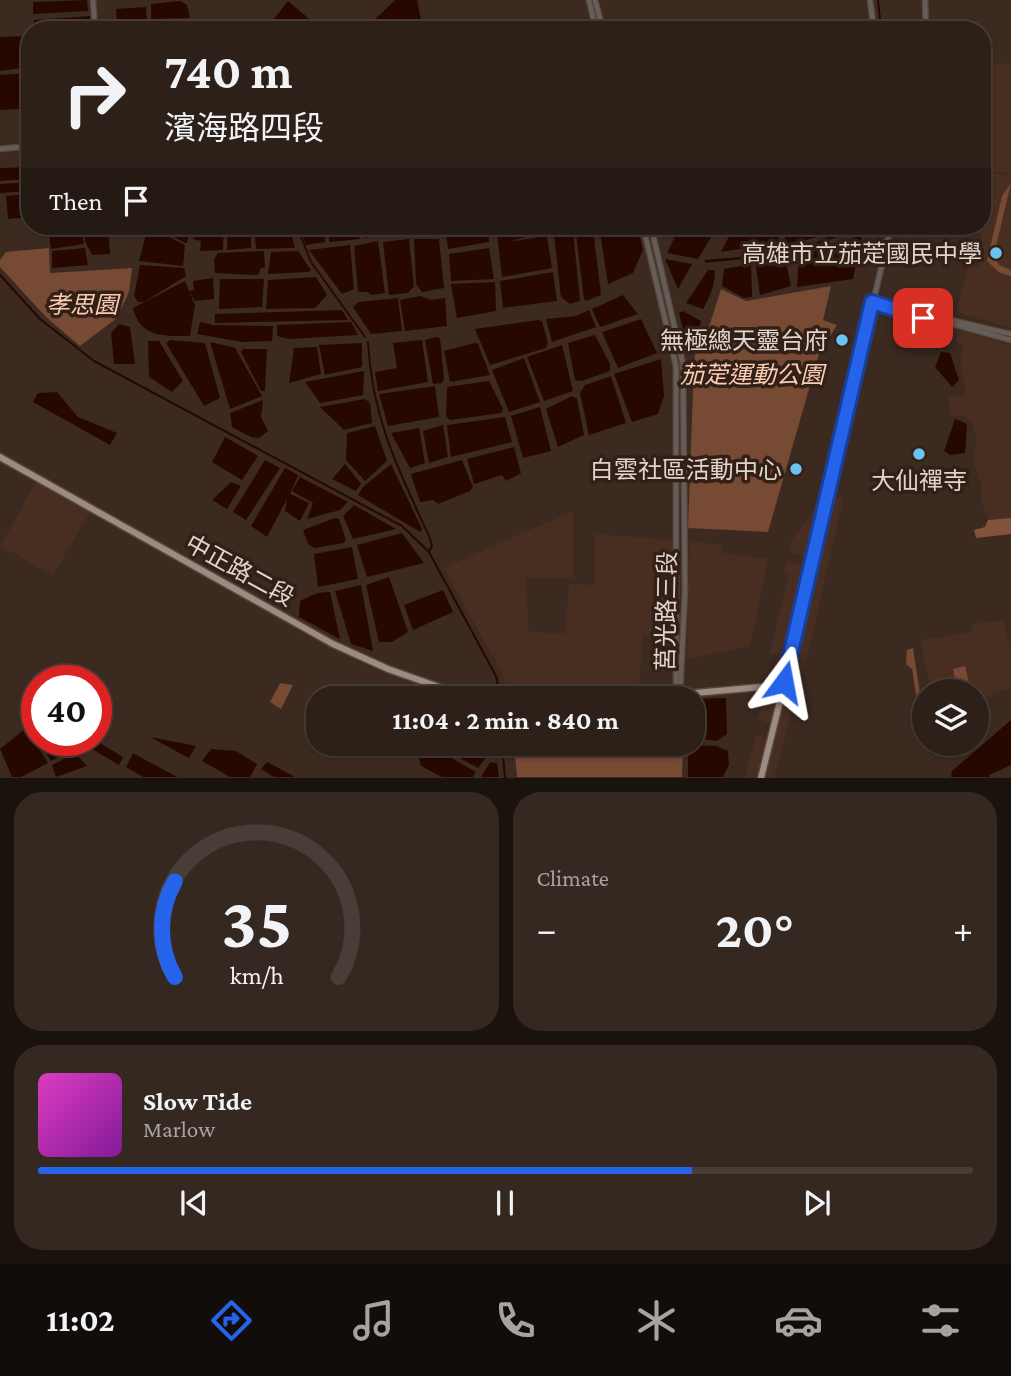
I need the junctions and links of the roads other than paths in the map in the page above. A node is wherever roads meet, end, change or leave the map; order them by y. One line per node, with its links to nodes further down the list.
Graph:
1 (93, 0): 6 (street)
2 (589, 0): 7 (street)
3 (595, 0): 8 (street)
4 (870, 0): 9 (street)
5 (925, 0): 10 (street)
6 (94, 21)
7 (594, 21)
8 (601, 21)
9 (873, 21)
10 (926, 21)
11 (21, 147): 12 (street)
12 (0, 149)
13 (645, 235): 22 (street, 莒光路三段)
14 (653, 235): 23 (street, 莒光路三段)
15 (889, 235): 16 (street)
16 (872, 302): 17 (street); 18 (street); 20 (street)
17 (1011, 334)
18 (1011, 340)
19 (0, 457): 21 (main road, 中正路二段)
20 (784, 685): 24 (main road); 25 (main road)
21 (436, 686)
22 (676, 686)
23 (683, 686)
24 (705, 692)
25 (761, 778)

